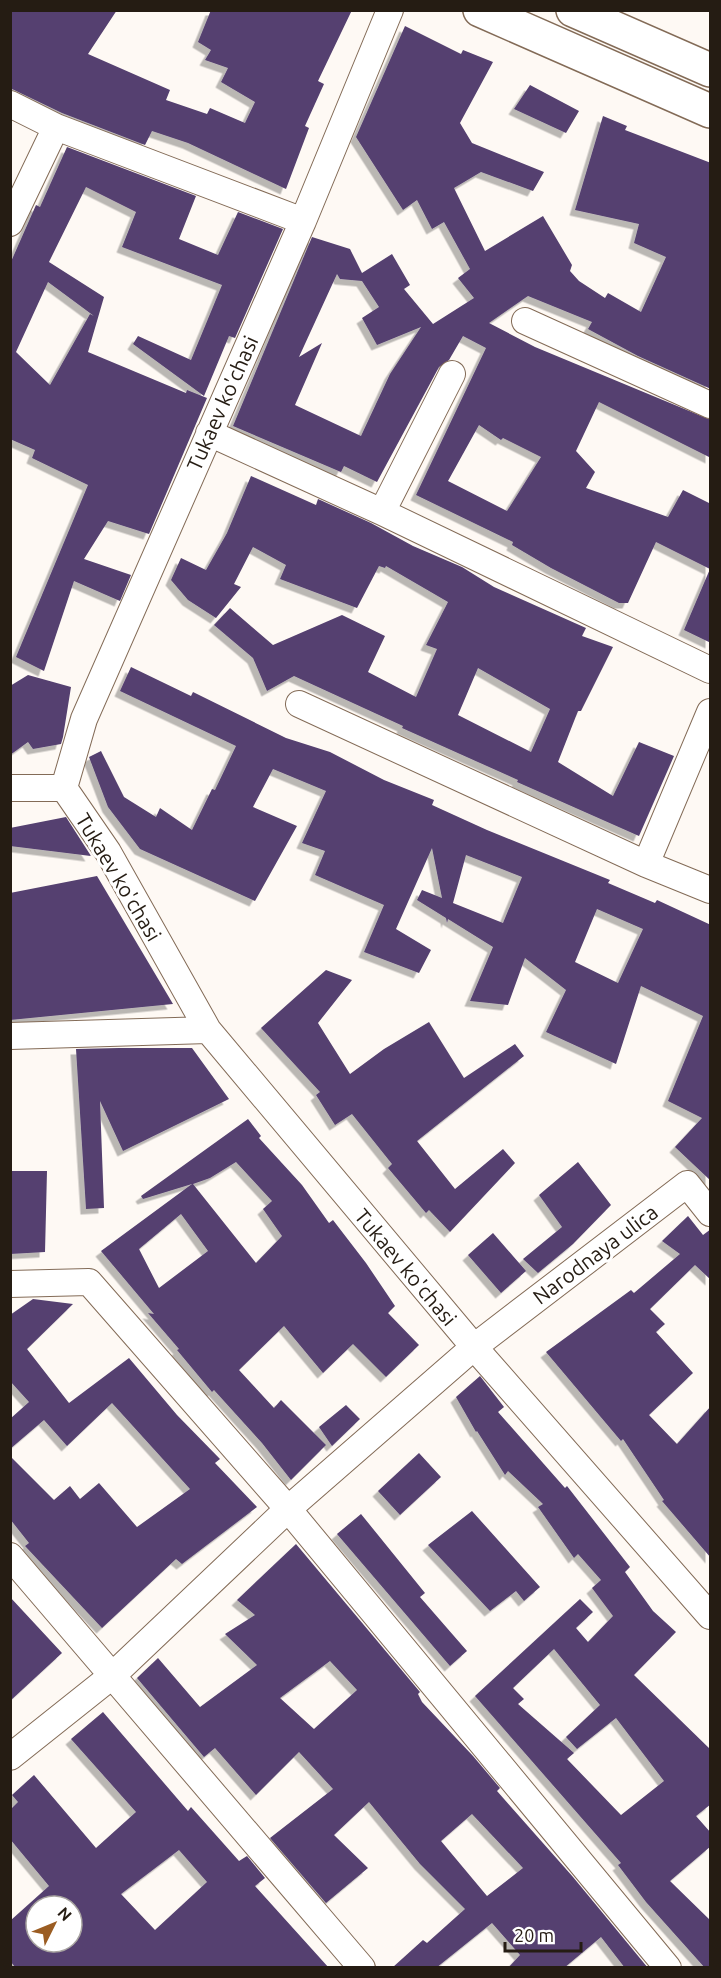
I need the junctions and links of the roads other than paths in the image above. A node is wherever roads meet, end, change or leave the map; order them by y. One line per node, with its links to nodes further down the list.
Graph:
1 (390, 10): 8 (street, Tukaev ko'chasi)
2 (480, 10): 6 (main road)
3 (573, 10): 4 (main road)
4 (711, 70)
5 (10, 104): 7 (street)
6 (711, 111)
7 (56, 127): 8 (street); 9 (street)
8 (303, 221): 13 (street, Tukaev ko'chasi)
9 (10, 223)
10 (525, 321): 12 (street)
11 (452, 374): 14 (street)
12 (711, 405)
13 (209, 433): 14 (street); 19 (street, Tukaev ko'chasi)
14 (382, 512): 15 (street)
15 (711, 670)
16 (299, 704): 20 (street)
17 (711, 712): 20 (street)
18 (10, 788): 19 (street)
19 (64, 788): 22 (street, Tukaev ko'chasi)
20 (646, 864): 21 (street)
21 (711, 890)
22 (208, 1030): 23 (street); 26 (street, Tukaev ko'chasi)
23 (10, 1036)
24 (711, 1213): 26 (street, Narodnaya ulica)
25 (10, 1284): 27 (street)
26 (474, 1347): 27 (street); 29 (street, Tukaev ko'chasi)
27 (288, 1509): 30 (street); 33 (street)
28 (10, 1556): 30 (street)
29 (711, 1616)
30 (113, 1675): 31 (street); 32 (street)
31 (10, 1757)
32 (362, 1968)
33 (668, 1968)

